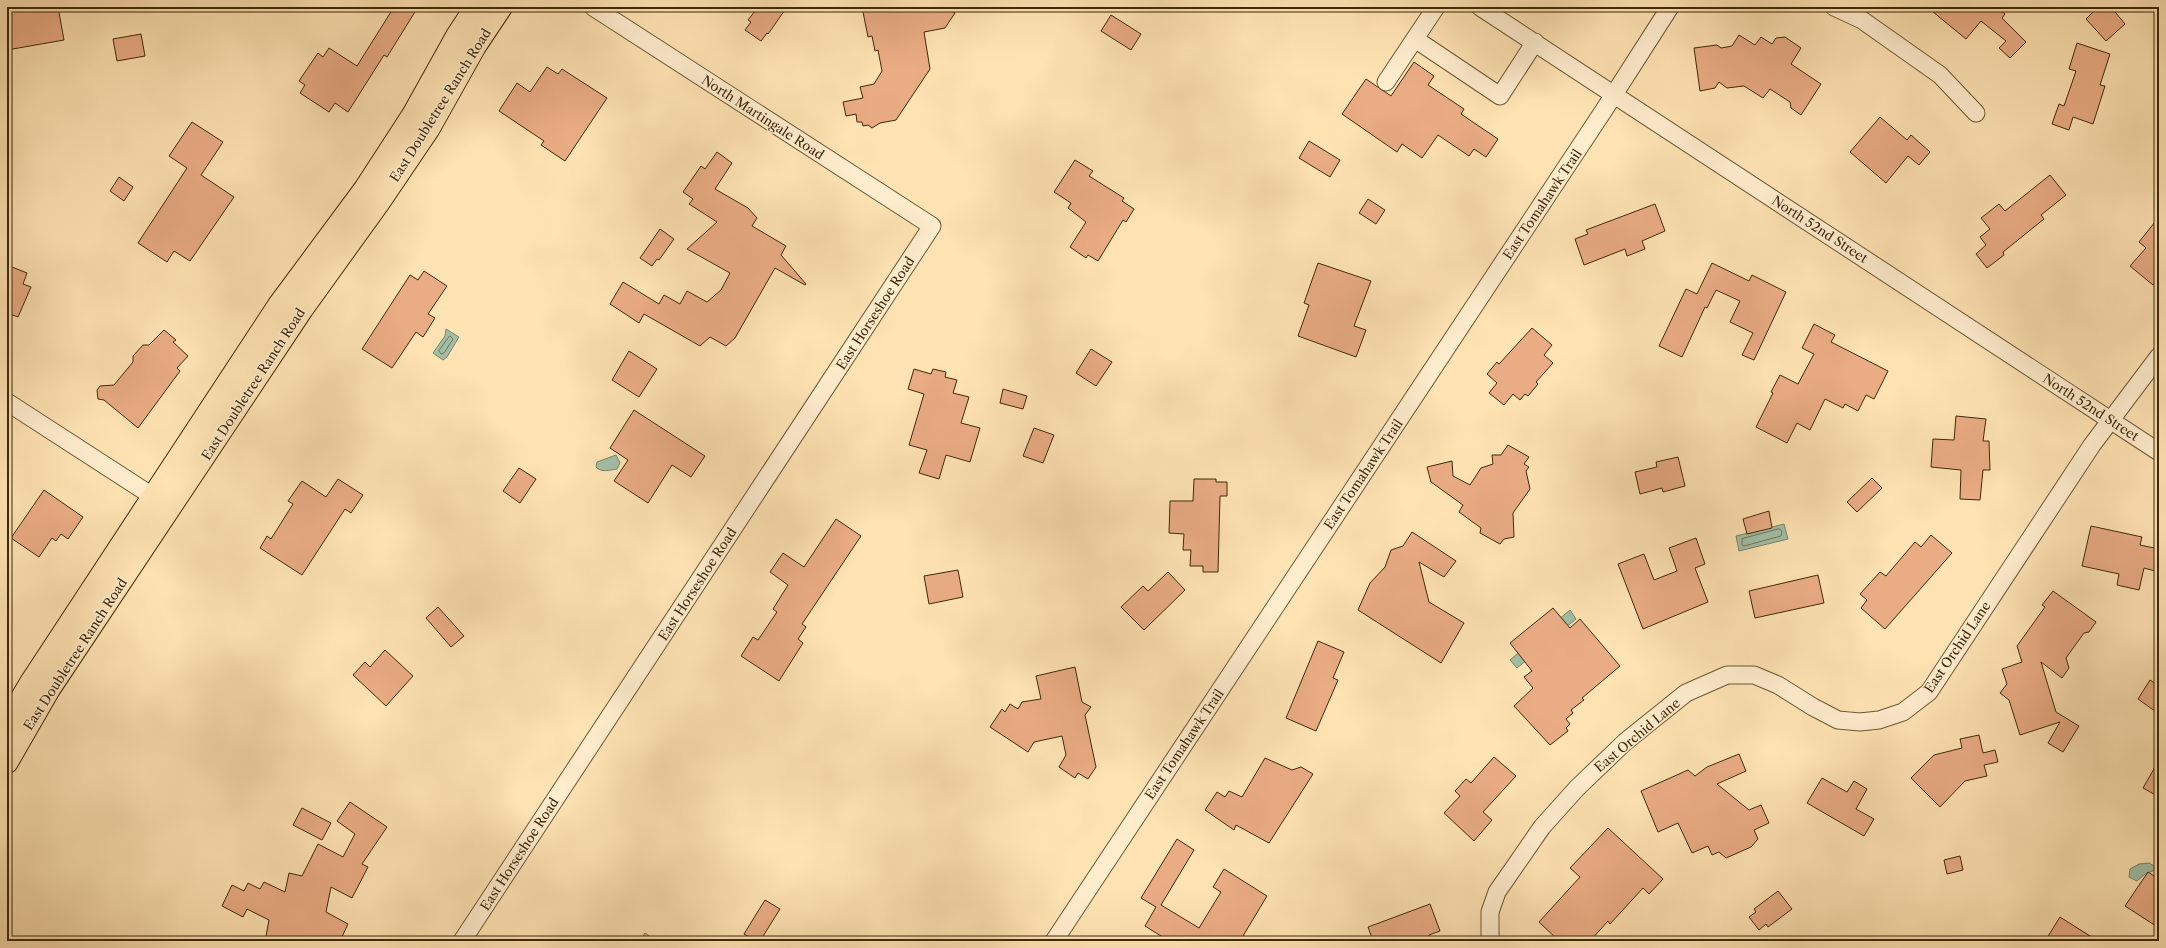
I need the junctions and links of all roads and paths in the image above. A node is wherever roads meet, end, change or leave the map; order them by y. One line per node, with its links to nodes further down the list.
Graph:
1 (476, 7): 19 (main road, East Doubletree Ranch Road)
2 (502, 7): 20 (main road, East Doubletree Ranch Road)
3 (593, 7): 14 (street, North Martingale Road)
4 (1436, 7): 9 (street)
5 (1480, 7): 10 (street, North 52nd Street)
6 (1670, 7): 12 (street, East Tomahawk Trail)
7 (1834, 7): 8 (street)
8 (1866, 14): 13 (street)
9 (1415, 39): 10 (street); 11 (street)
10 (1535, 42): 12 (street, North 52nd Street)
11 (1386, 82)
12 (1614, 94): 17 (street, North 52nd Street); 25 (street, East Tomahawk Trail)
13 (1976, 113)
14 (932, 226): 24 (street, East Horseshoe Road)
15 (2159, 356): 17 (street, East Orchid Lane)
16 (7, 402): 19 (street)
17 (2110, 419): 18 (street, North 52nd Street); 23 (street, East Orchid Lane)
18 (2159, 452)
19 (153, 496): 20 (street); 21 (main road, East Doubletree Ranch Road)
20 (171, 508): 22 (main road, East Doubletree Ranch Road)
21 (7, 722)
22 (7, 762)
23 (1491, 939)
24 (462, 941)
25 (1054, 941)

